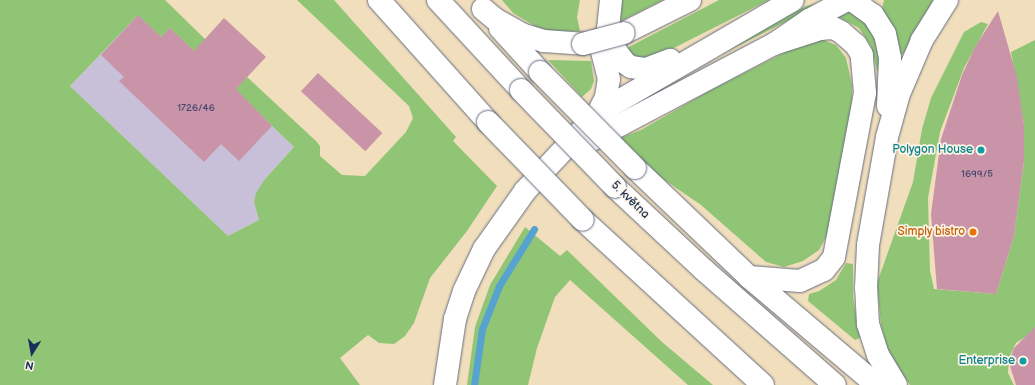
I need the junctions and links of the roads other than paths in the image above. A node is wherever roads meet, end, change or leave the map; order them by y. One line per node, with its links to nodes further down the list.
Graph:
1 (379, 0): 17 (main road, bridge)
2 (438, 0): 19 (main road, 5. května, bridge)
3 (597, 0): 13 (main road)
4 (611, 0): 11 (main road)
5 (690, 0): 10 (main road, bridge)
6 (793, 0): 11 (main road)
7 (847, 0): 12 (main road)
8 (852, 0): 14 (main road)
9 (947, 0): 14 (main road)
10 (479, 4): 16 (main road, bridge)
11 (726, 37): 13 (main road)
12 (774, 44): 15 (main road); 16 (main road)
13 (598, 113): 15 (main road)
14 (887, 137): 21 (main road)
15 (555, 159): 18 (main road)
16 (749, 278): 20 (main road)
17 (762, 384)
18 (445, 385)
19 (835, 385)
20 (877, 385)
21 (896, 385)

